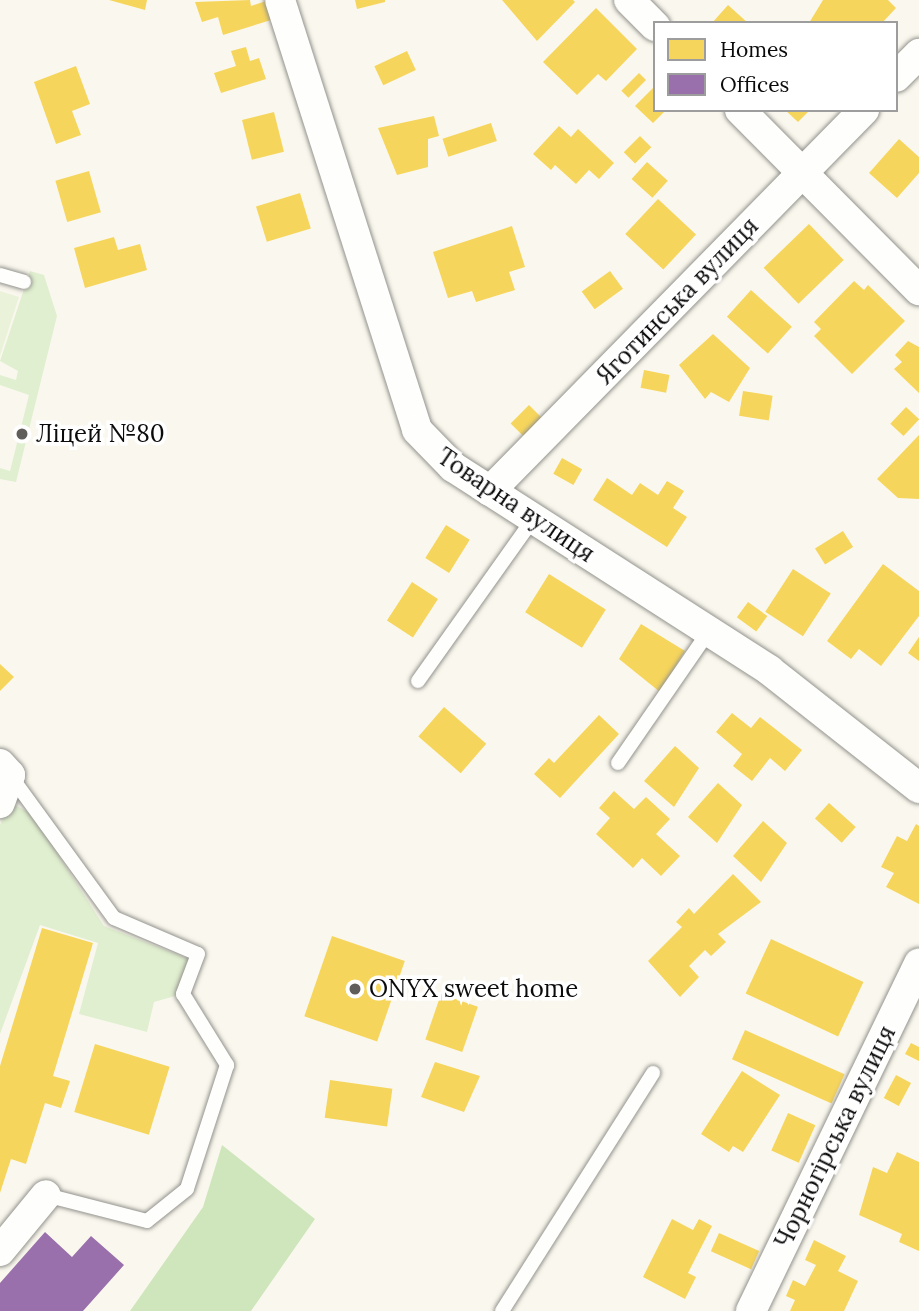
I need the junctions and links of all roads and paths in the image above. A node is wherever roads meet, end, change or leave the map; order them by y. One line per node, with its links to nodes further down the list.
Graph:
1 (280, 0): 12 (street, Товарна вулиця)
2 (629, 0): 3 (street)
3 (653, 24)
4 (919, 54): 5 (street)
5 (898, 75)
6 (742, 112): 8 (street)
7 (862, 112): 8 (street, Яготинська вулиця)
8 (802, 172): 11 (street); 12 (street, Яготинська вулиця)
9 (0, 275): 10 (lane)
10 (24, 282)
11 (919, 290)
12 (490, 491): 13 (street, Товарна вулиця)
13 (533, 519): 14 (street, Товарна вулиця); 15 (lane)
14 (709, 631): 16 (lane); 18 (street, Товарна вулиця)
15 (418, 681)
16 (618, 763)
17 (5, 769): 19 (street); 22 (lane)
18 (919, 788)
19 (0, 803)
20 (919, 964): 25 (street, Чорногірська вулиця)
21 (653, 1073): 24 (lane)
22 (46, 1195): 23 (street)
23 (0, 1251)
24 (502, 1311)
25 (751, 1311)

